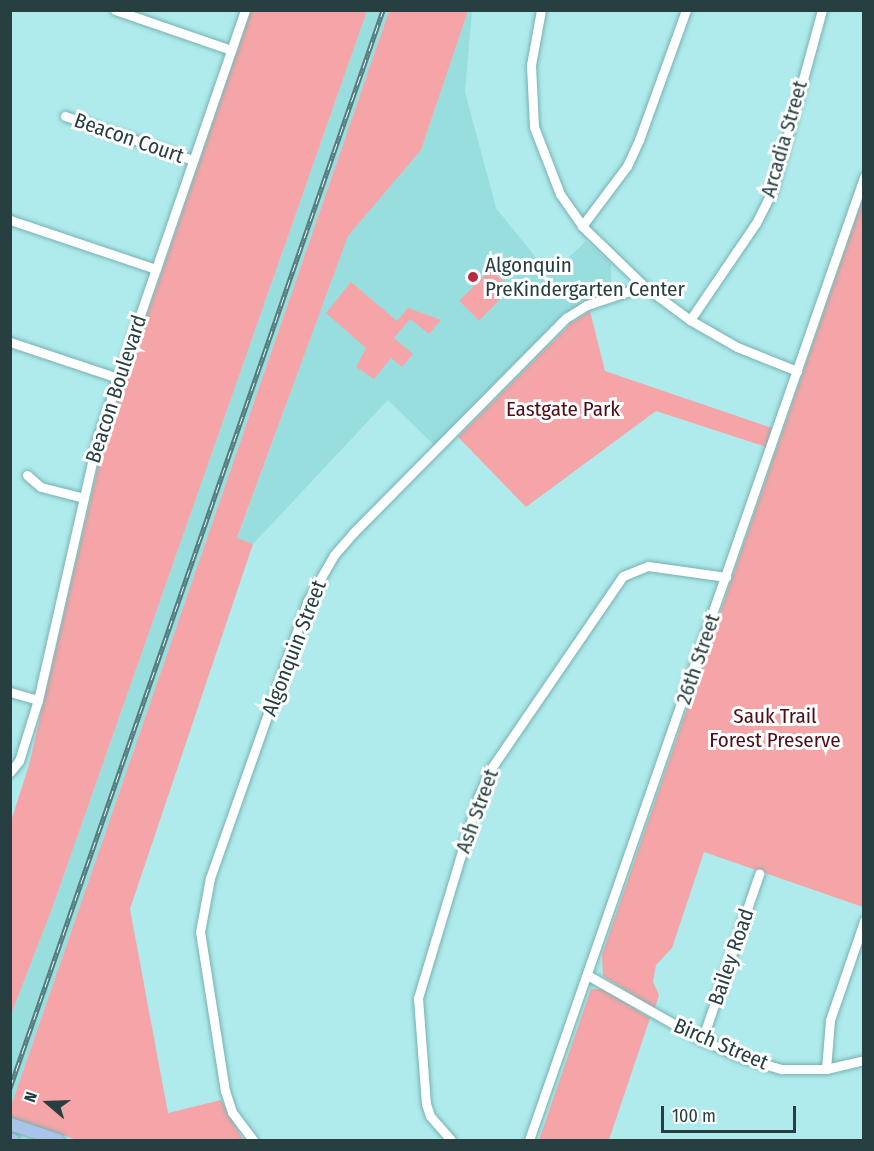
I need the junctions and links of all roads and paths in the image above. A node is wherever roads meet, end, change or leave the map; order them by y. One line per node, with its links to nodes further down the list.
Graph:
1 (115, 10): 6 (street)
2 (245, 10): 6 (street, Beacon Boulevard)
3 (541, 10): 11 (street)
4 (686, 10): 11 (street)
5 (822, 10): 14 (street, Arcadia Street)
6 (231, 50): 8 (street, Beacon Boulevard)
7 (64, 116): 8 (street, Beacon Court)
8 (193, 160): 12 (street, Beacon Boulevard)
9 (864, 177): 16 (street, 26th Street)
10 (10, 220): 12 (street)
11 (582, 226): 13 (street)
12 (156, 269): 17 (street, Beacon Boulevard)
13 (644, 286): 14 (street); 32 (street, Algonquin Street)
14 (690, 320): 16 (street)
15 (10, 342): 17 (street)
16 (796, 371): 20 (street, 26th Street)
17 (118, 378): 19 (street, Beacon Boulevard)
18 (27, 475): 19 (street)
19 (84, 498): 22 (street, Beacon Boulevard)
20 (726, 577): 26 (street, 26th Street); 33 (street, Ash Street)
21 (10, 692): 22 (street)
22 (38, 700): 23 (street, Beacon Boulevard)
23 (10, 772)
24 (759, 874): 27 (street, Bailey Road)
25 (864, 921): 29 (street)
26 (589, 976): 27 (street, Birch Street); 34 (street, 26th Street)
27 (702, 1040): 29 (street, Birch Street)
28 (864, 1060): 29 (street, Birch Street)
29 (826, 1070)
30 (10, 1124): 31 (main road)
31 (58, 1140)
32 (253, 1140)
33 (451, 1140)
34 (529, 1140)

